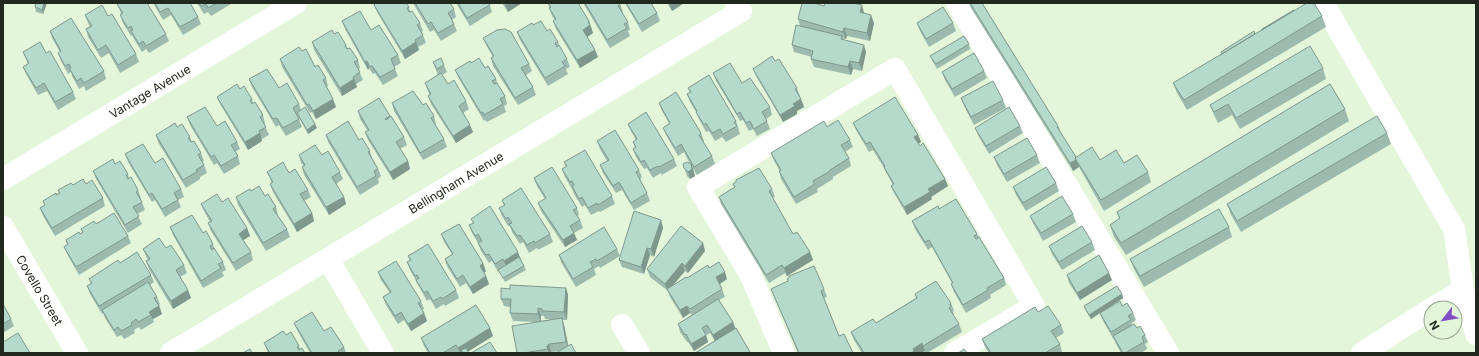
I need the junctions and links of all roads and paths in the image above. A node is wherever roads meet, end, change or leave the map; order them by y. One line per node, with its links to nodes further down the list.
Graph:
1 (296, 3): 5 (street, Vantage Avenue)
2 (957, 3): 19 (street)
3 (1322, 3): 8 (street)
4 (738, 7): 7 (street, Bellingham Avenue)
5 (3, 179)
6 (3, 227): 13 (street, Covello Street)
7 (328, 259): 14 (street, Bellingham Avenue); 15 (street)
8 (1463, 290): 9 (street); 12 (street)
9 (1447, 300)
10 (1423, 315): 20 (street)
11 (622, 325): 16 (street)
12 (1476, 334)
13 (77, 353)
14 (171, 353)
15 (383, 353)
16 (639, 353)
17 (784, 353): 18 (street)
18 (955, 353)
19 (1168, 353)
20 (1362, 353)

